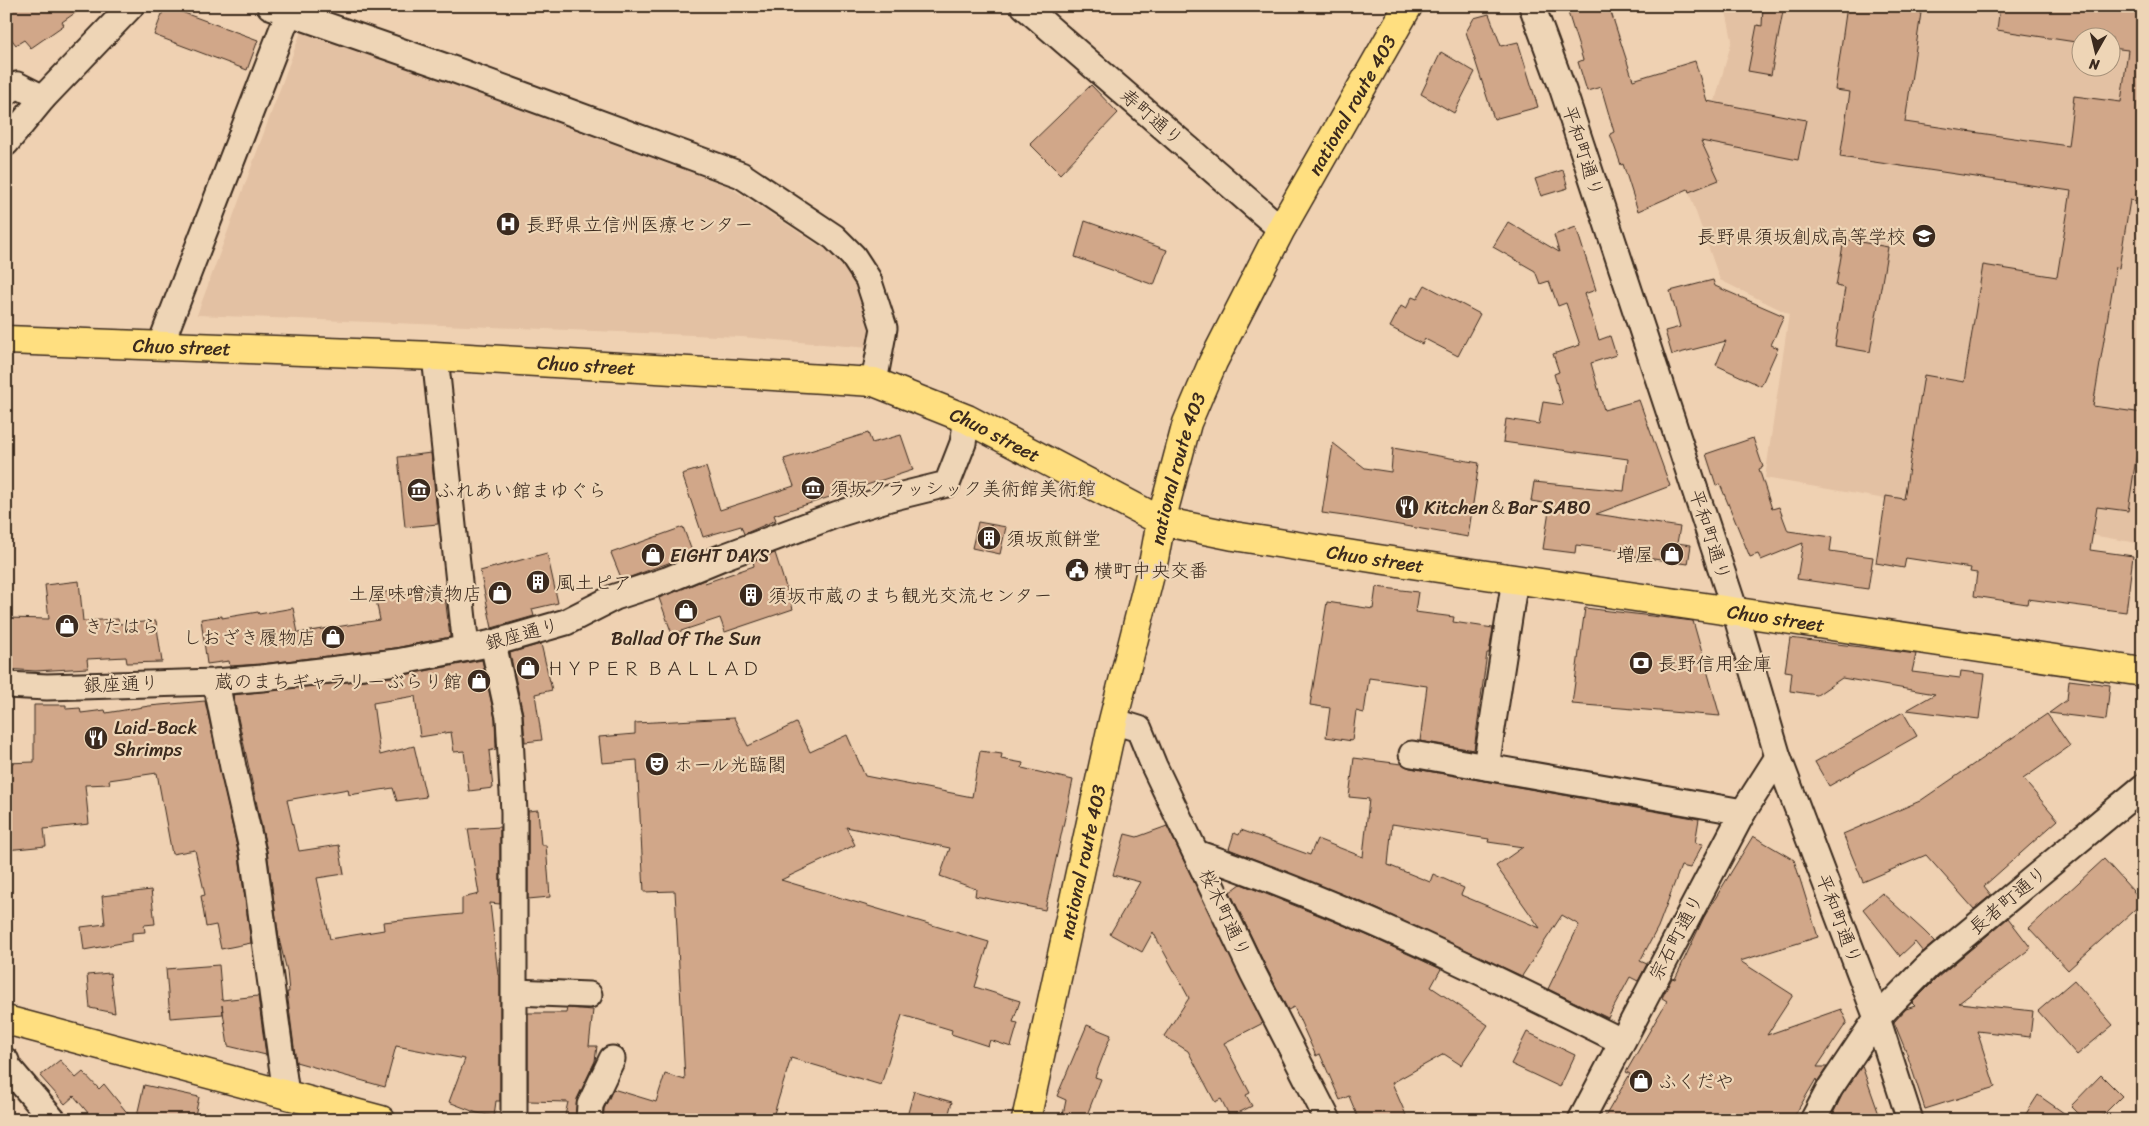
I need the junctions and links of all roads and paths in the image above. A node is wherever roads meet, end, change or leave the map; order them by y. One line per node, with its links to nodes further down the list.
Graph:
1 (131, 6): 7 (street)
2 (1024, 6): 9 (street, 寿町通り)
3 (1408, 6): 9 (main road, national route 403)
4 (1532, 6): 17 (street, 平和町通り)
5 (280, 9): 11 (street); 13 (street)
6 (6, 94): 7 (street)
7 (43, 98): 8 (street)
8 (6, 143)
9 (1281, 229): 15 (main road, national route 403)
10 (6, 340): 11 (main road, Chuo street)
11 (160, 346): 12 (main road, Chuo street)
12 (435, 356): 13 (main road, Chuo street); 19 (street)
13 (874, 382): 14 (main road, Chuo street)
14 (967, 419): 15 (main road, Chuo street); 18 (street, 銀座通り)
15 (1161, 521): 16 (main road, Chuo street); 23 (main road, national route 403)
16 (1515, 579): 17 (main road, Chuo street); 26 (street)
17 (1735, 611): 20 (main road, Chuo street); 25 (street, 平和町通り)
18 (493, 642): 19 (street, 銀座通り); 30 (street)
19 (466, 648): 21 (street, 銀座通り)
20 (2143, 672)
21 (216, 682): 22 (street, 銀座通り); 37 (street)
22 (6, 685)
23 (1113, 721): 29 (street, 桜木町通り); 42 (main road, national route 403)
24 (1412, 754): 26 (street)
25 (1778, 757): 28 (street, 宗石町通り); 32 (street, 平和町通り)
26 (1486, 767): 28 (street)
27 (2143, 787): 32 (street, 長者町通り)
28 (1743, 812): 34 (street, 宗石町通り)
29 (1196, 853): 34 (street); 43 (street, 桜木町通り)
30 (515, 992): 31 (street); 40 (street)
31 (589, 995)
32 (1877, 1018): 45 (street, 長者町通り); 46 (street, 平和町通り)
33 (6, 1020): 37 (main road)
34 (1621, 1041): 44 (street, 宗石町通り)
35 (612, 1059): 41 (street)
36 (6, 1061): 38 (street)
37 (286, 1094): 39 (main road)
38 (53, 1120)
39 (381, 1120)
40 (514, 1120)
41 (589, 1120)
42 (1026, 1120)
43 (1328, 1120)
44 (1580, 1120)
45 (1813, 1120)
46 (1910, 1120)

